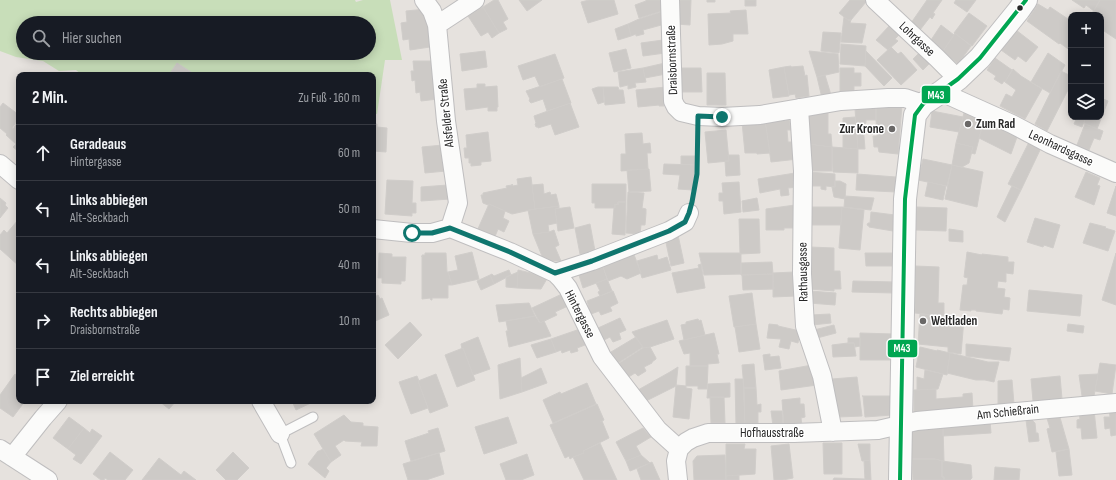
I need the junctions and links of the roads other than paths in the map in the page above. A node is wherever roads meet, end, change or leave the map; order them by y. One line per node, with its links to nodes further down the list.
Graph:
1 (424, 0): 6 (street, Alsfelder Straße)
2 (475, 0): 6 (street)
3 (670, 0): 9 (street, Draisbornstraße)
4 (875, 0): 7 (street, Lohrgasse)
5 (1026, 0): 7 (main road)
6 (437, 25): 14 (street, Alsfelder Straße)
7 (950, 85): 8 (main road); 11 (street, Leonhardsgasse)
8 (923, 104): 9 (street, Draisbornstraße); 21 (main road)
9 (799, 108): 22 (street, Rathausgasse)
10 (0, 164): 12 (street)
11 (1116, 173)
12 (16, 177)
13 (689, 213): 16 (street)
14 (450, 228): 15 (street); 16 (street, Hintergasse)
15 (376, 230)
16 (555, 273): 24 (street, Hintergasse)
17 (1116, 403): 21 (street, Am Schießrain)
18 (55, 404): 25 (street)
19 (263, 404): 23 (street)
20 (313, 417): 23 (lane)
21 (901, 425): 22 (street, Hofhausstraße); 29 (main road)
22 (833, 432): 24 (street, Hofhausstraße)
23 (280, 434): 26 (lane)
24 (679, 449): 28 (street)
25 (6, 453): 27 (street)
26 (291, 463)
27 (48, 480)
28 (678, 480)
29 (900, 480)

